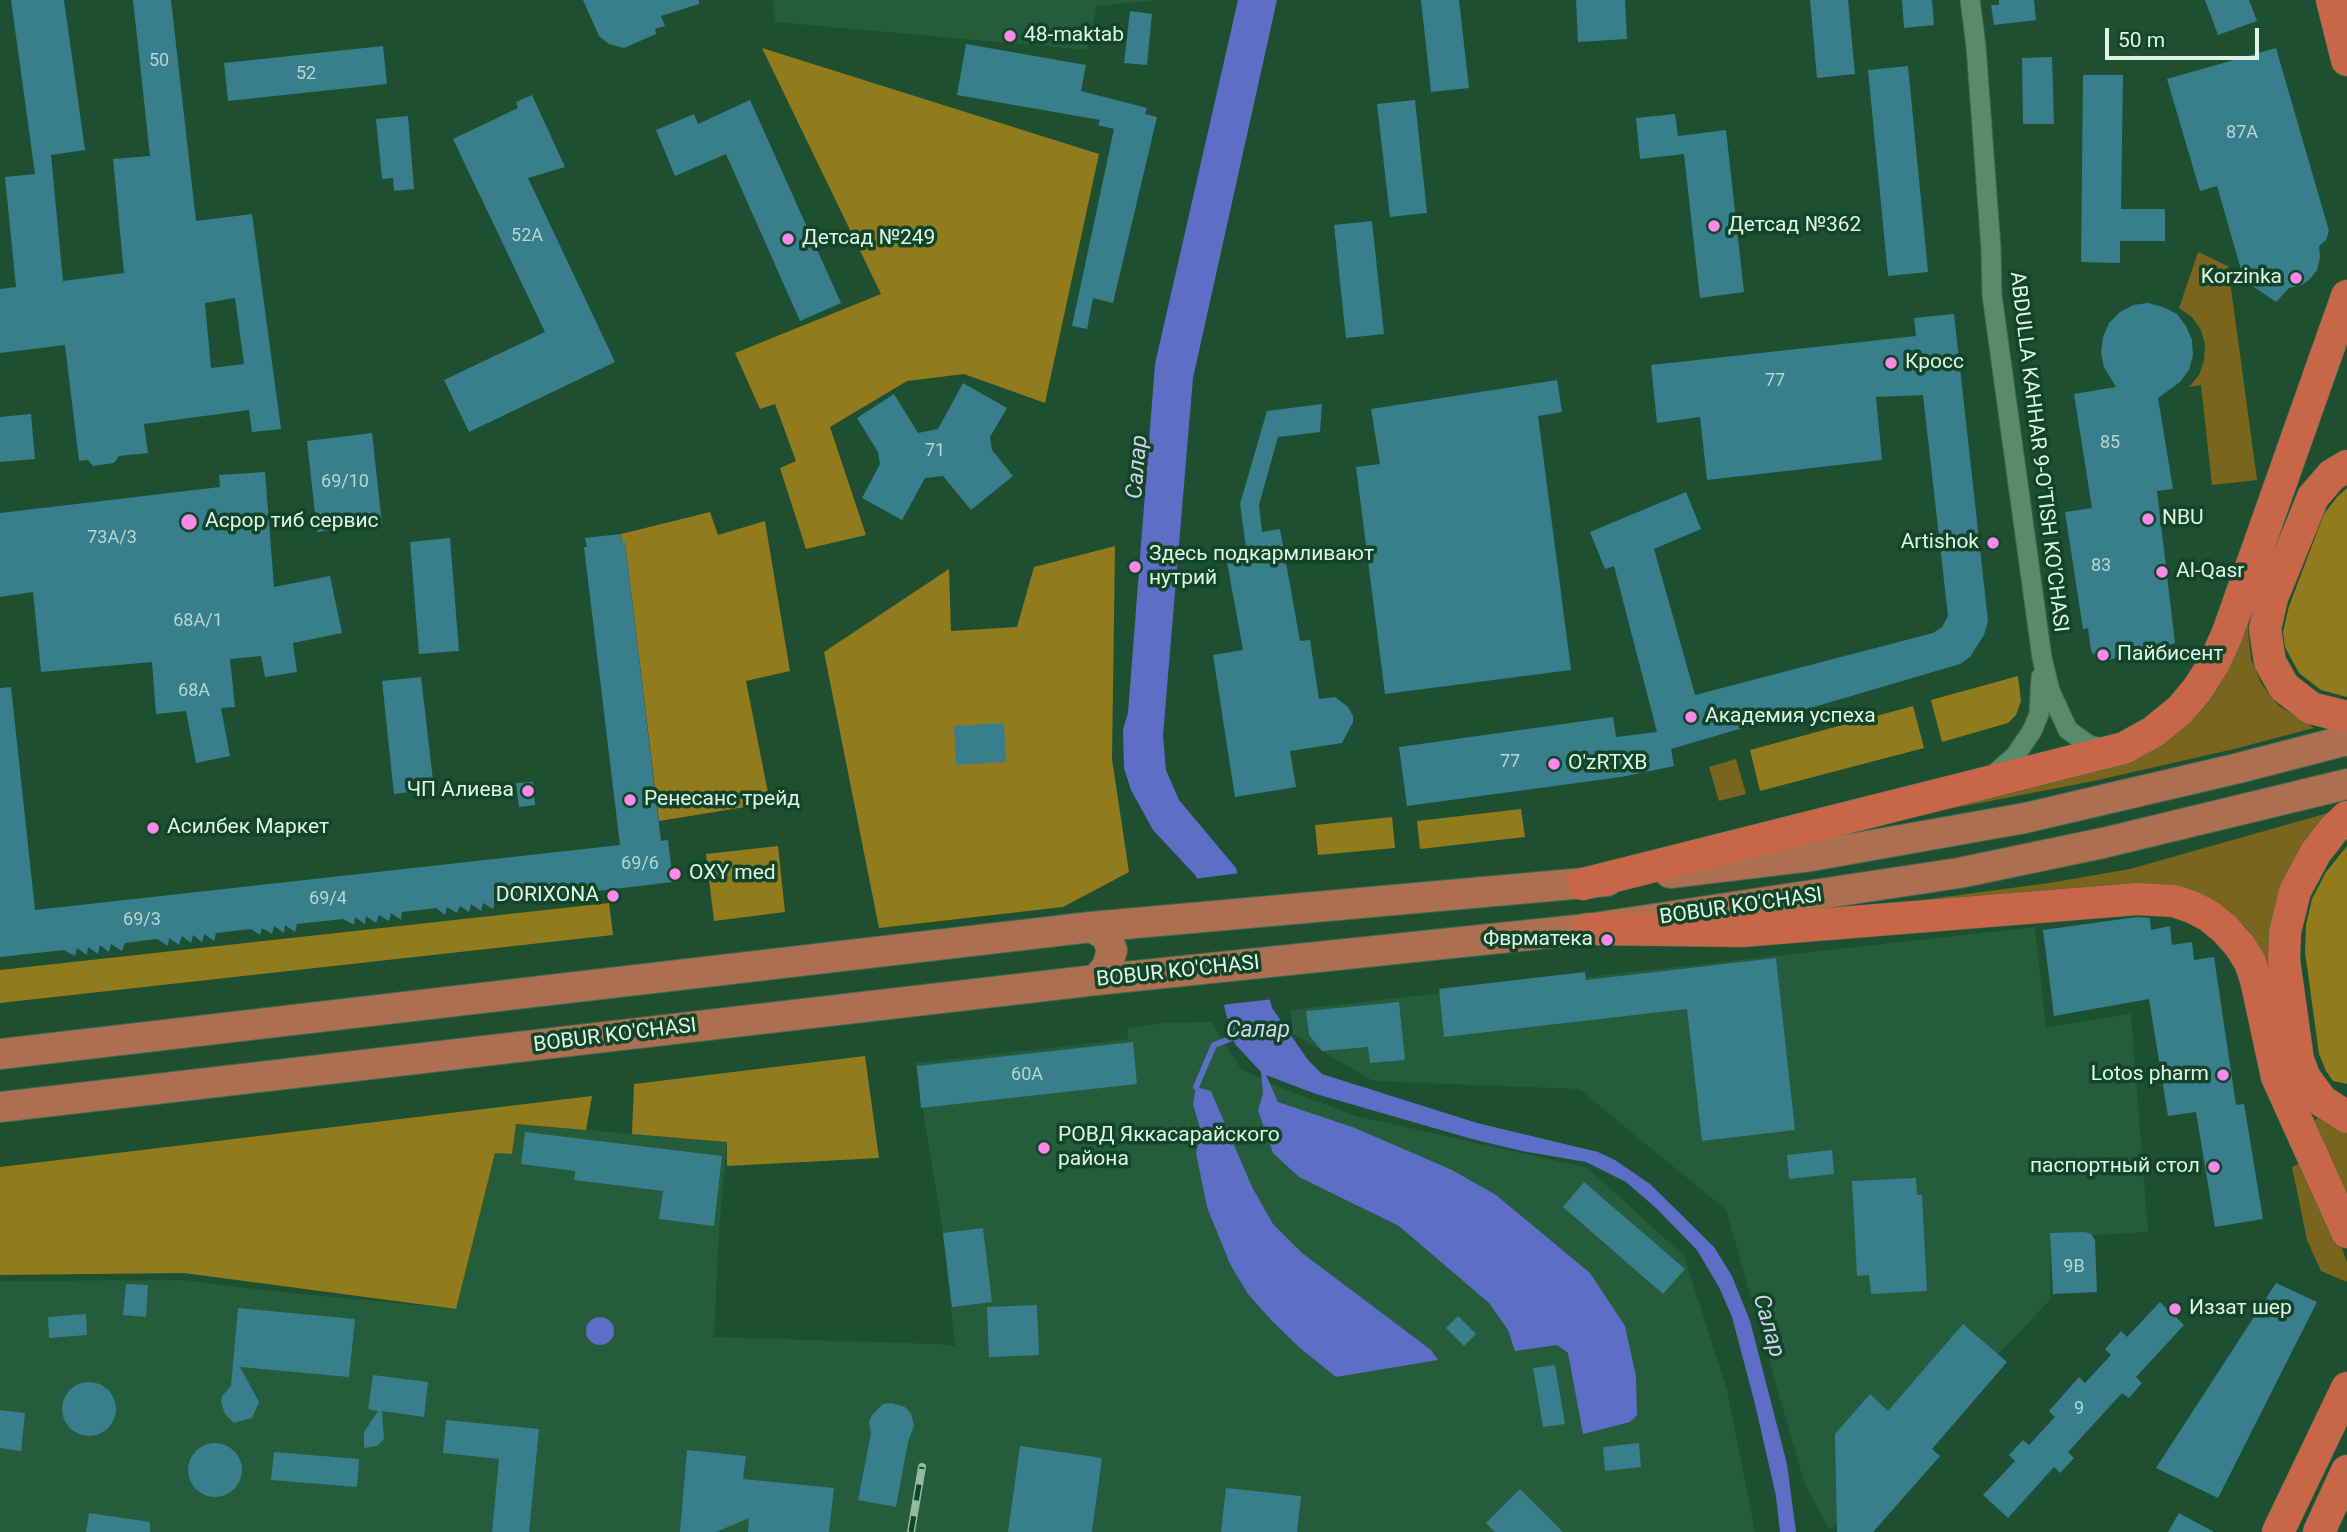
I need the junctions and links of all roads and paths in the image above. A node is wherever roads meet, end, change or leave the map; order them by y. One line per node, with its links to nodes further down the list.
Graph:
1 (1970, 0): 6 (street, ABDULLA KAHHAR 9-O'TISH KO'CHASI)
2 (2332, 0): 3 (highway)
3 (2347, 60)
4 (2347, 296): 9 (highway)
5 (2347, 466): 7 (highway)
6 (2042, 658): 9 (street, ABDULLA KAHHAR 9-O'TISH KO'CHASI); 11 (street, ABDULLA KAHHAR 9-O'TISH KO'CHASI)
7 (2347, 717)
8 (2347, 740): 13 (main road, BOBUR KO'CHASI)
9 (2124, 748): 11 (highway)
10 (2347, 784): 15 (main road, BOBUR KO'CHASI)
11 (1980, 785): 13 (highway)
12 (2347, 817): 19 (highway)
13 (1583, 884): 14 (main road, BOBUR KO'CHASI)
14 (1091, 927): 16 (main road); 17 (main road, BOBUR KO'CHASI)
15 (1587, 929): 16 (main road, BOBUR KO'CHASI); 20 (highway)
16 (1096, 980): 18 (main road, BOBUR KO'CHASI)
17 (0, 1054)
18 (0, 1107)
19 (2336, 1110)
20 (2347, 1232)
21 (2347, 1388): 23 (highway)
22 (2347, 1471): 24 (highway)
23 (2278, 1532)
24 (2319, 1532)

